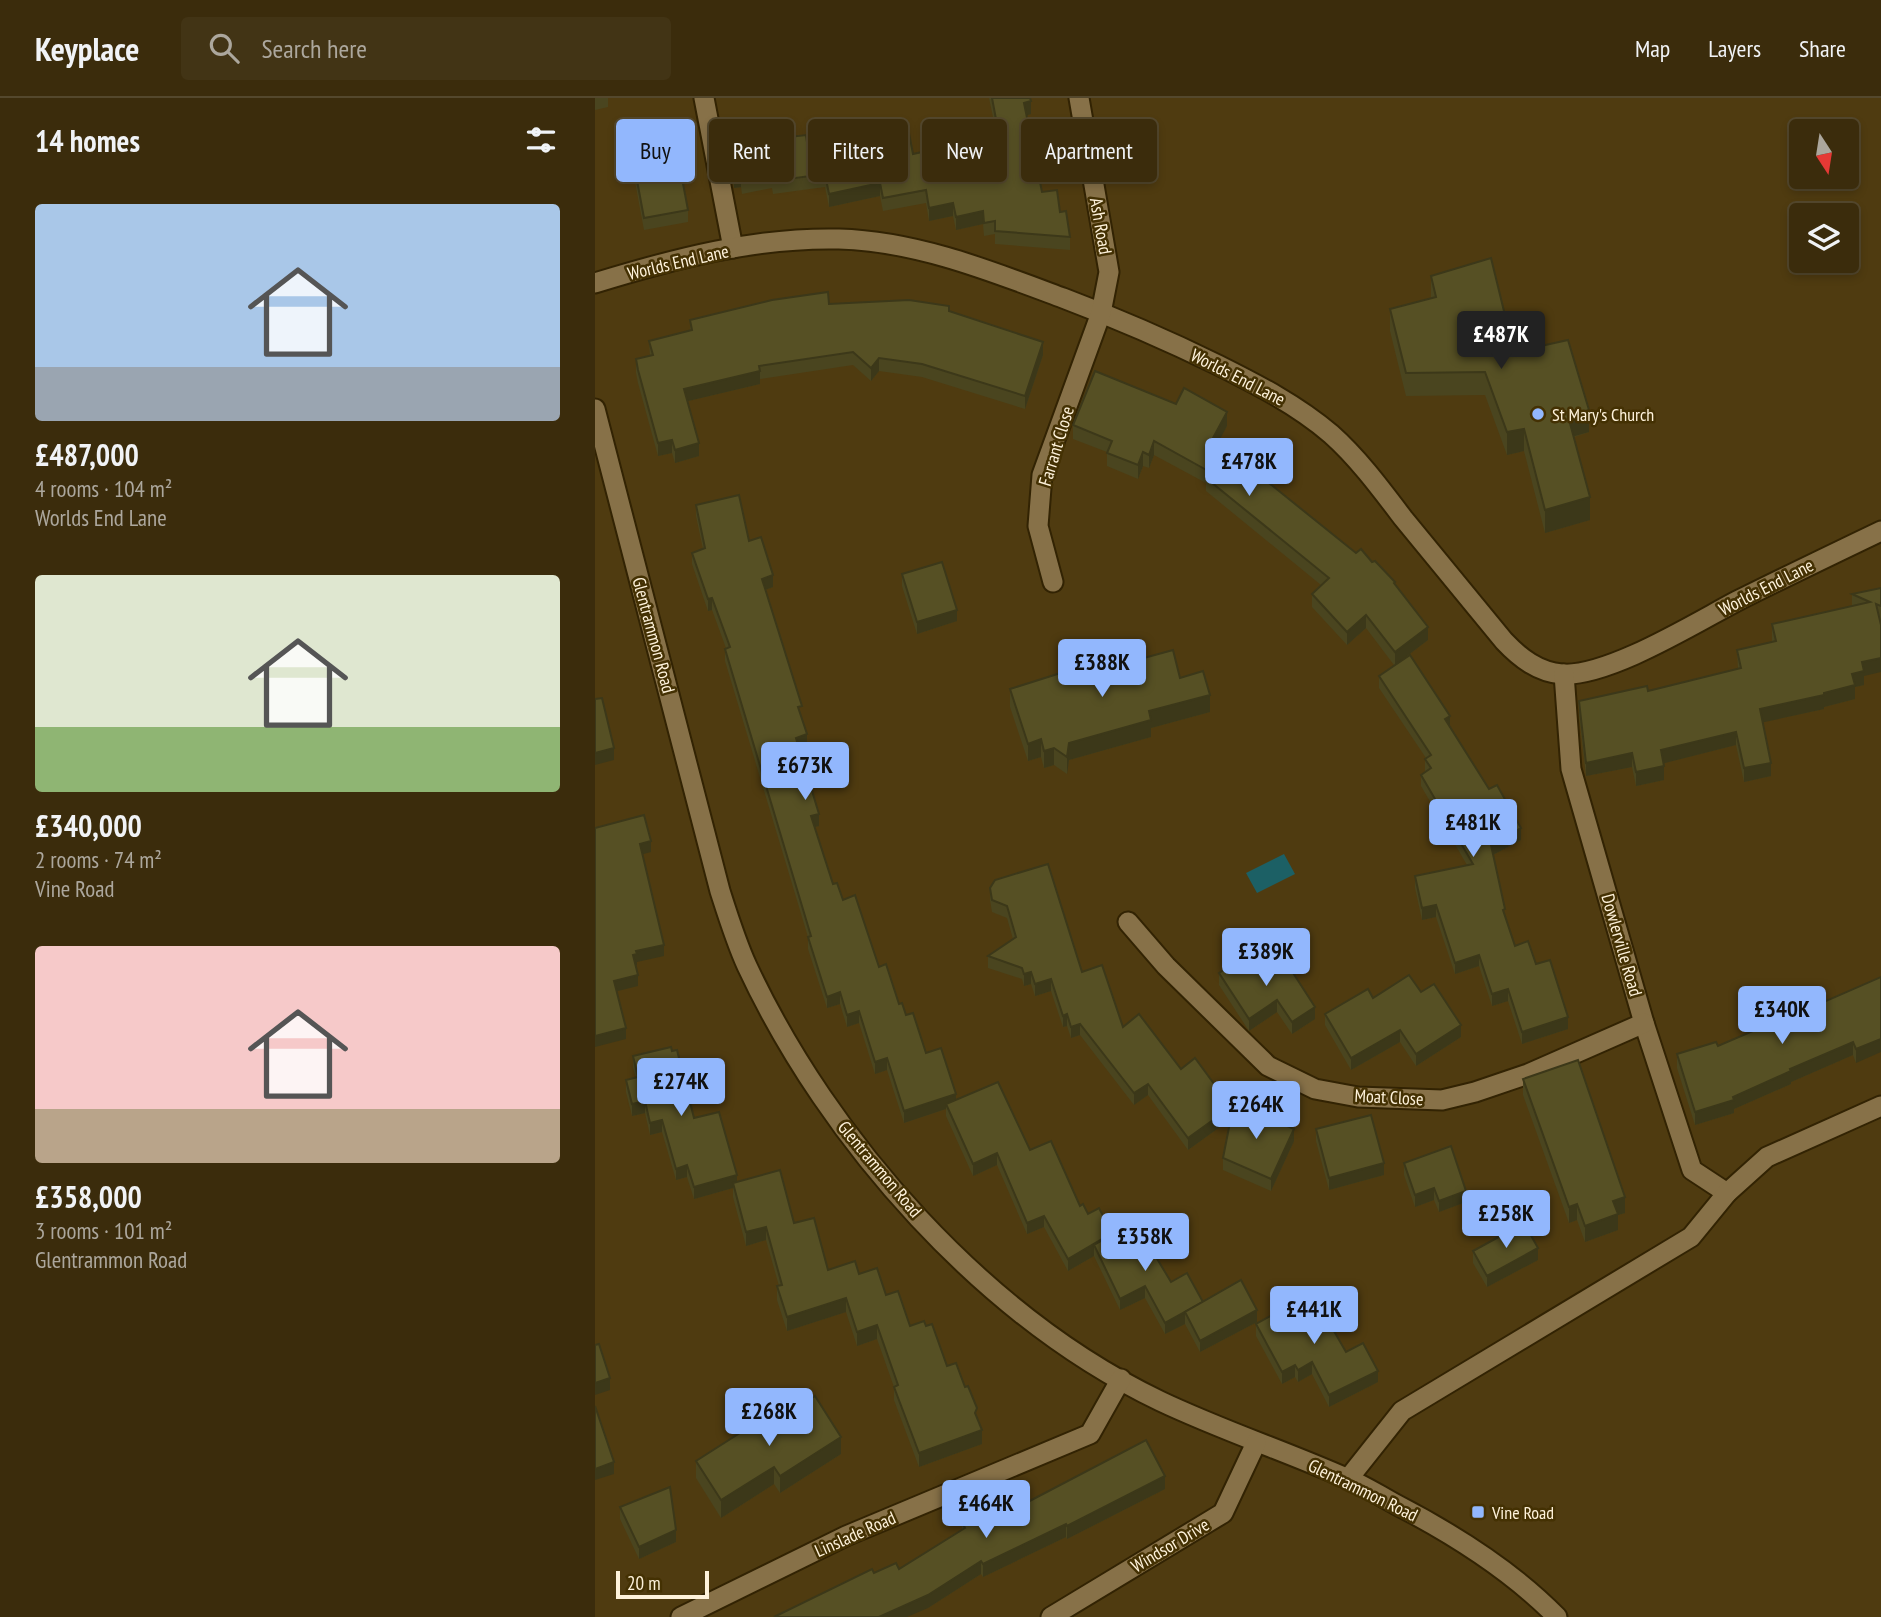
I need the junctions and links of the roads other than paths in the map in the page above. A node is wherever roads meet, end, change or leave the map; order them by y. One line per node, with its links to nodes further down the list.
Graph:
1 (704, 98): 3 (street)
2 (1079, 98): 5 (street, Ash Road)
3 (733, 248): 4 (street, Worlds End Lane); 5 (street, Worlds End Lane)
4 (595, 283)
5 (1101, 313): 8 (street, Farrant Close); 9 (street, Worlds End Lane)
6 (595, 409): 14 (street, Glentrammon Road)
7 (1881, 531): 9 (street, Worlds End Lane)
8 (1053, 582)
9 (1564, 674): 11 (street, Dowlerville Road)
10 (1128, 922): 11 (street, Moat Close)
11 (1644, 1023): 13 (street, Dowlerville Road)
12 (1881, 1106): 13 (street)
13 (1727, 1193): 16 (street)
14 (1121, 1379): 15 (street, Glentrammon Road); 17 (street, Linslade Road)
15 (1256, 1443): 16 (street, Glentrammon Road); 18 (street, Windsor Drive)
16 (1348, 1479): 19 (street, Glentrammon Road)
17 (681, 1617)
18 (1051, 1617)
19 (1556, 1617)

